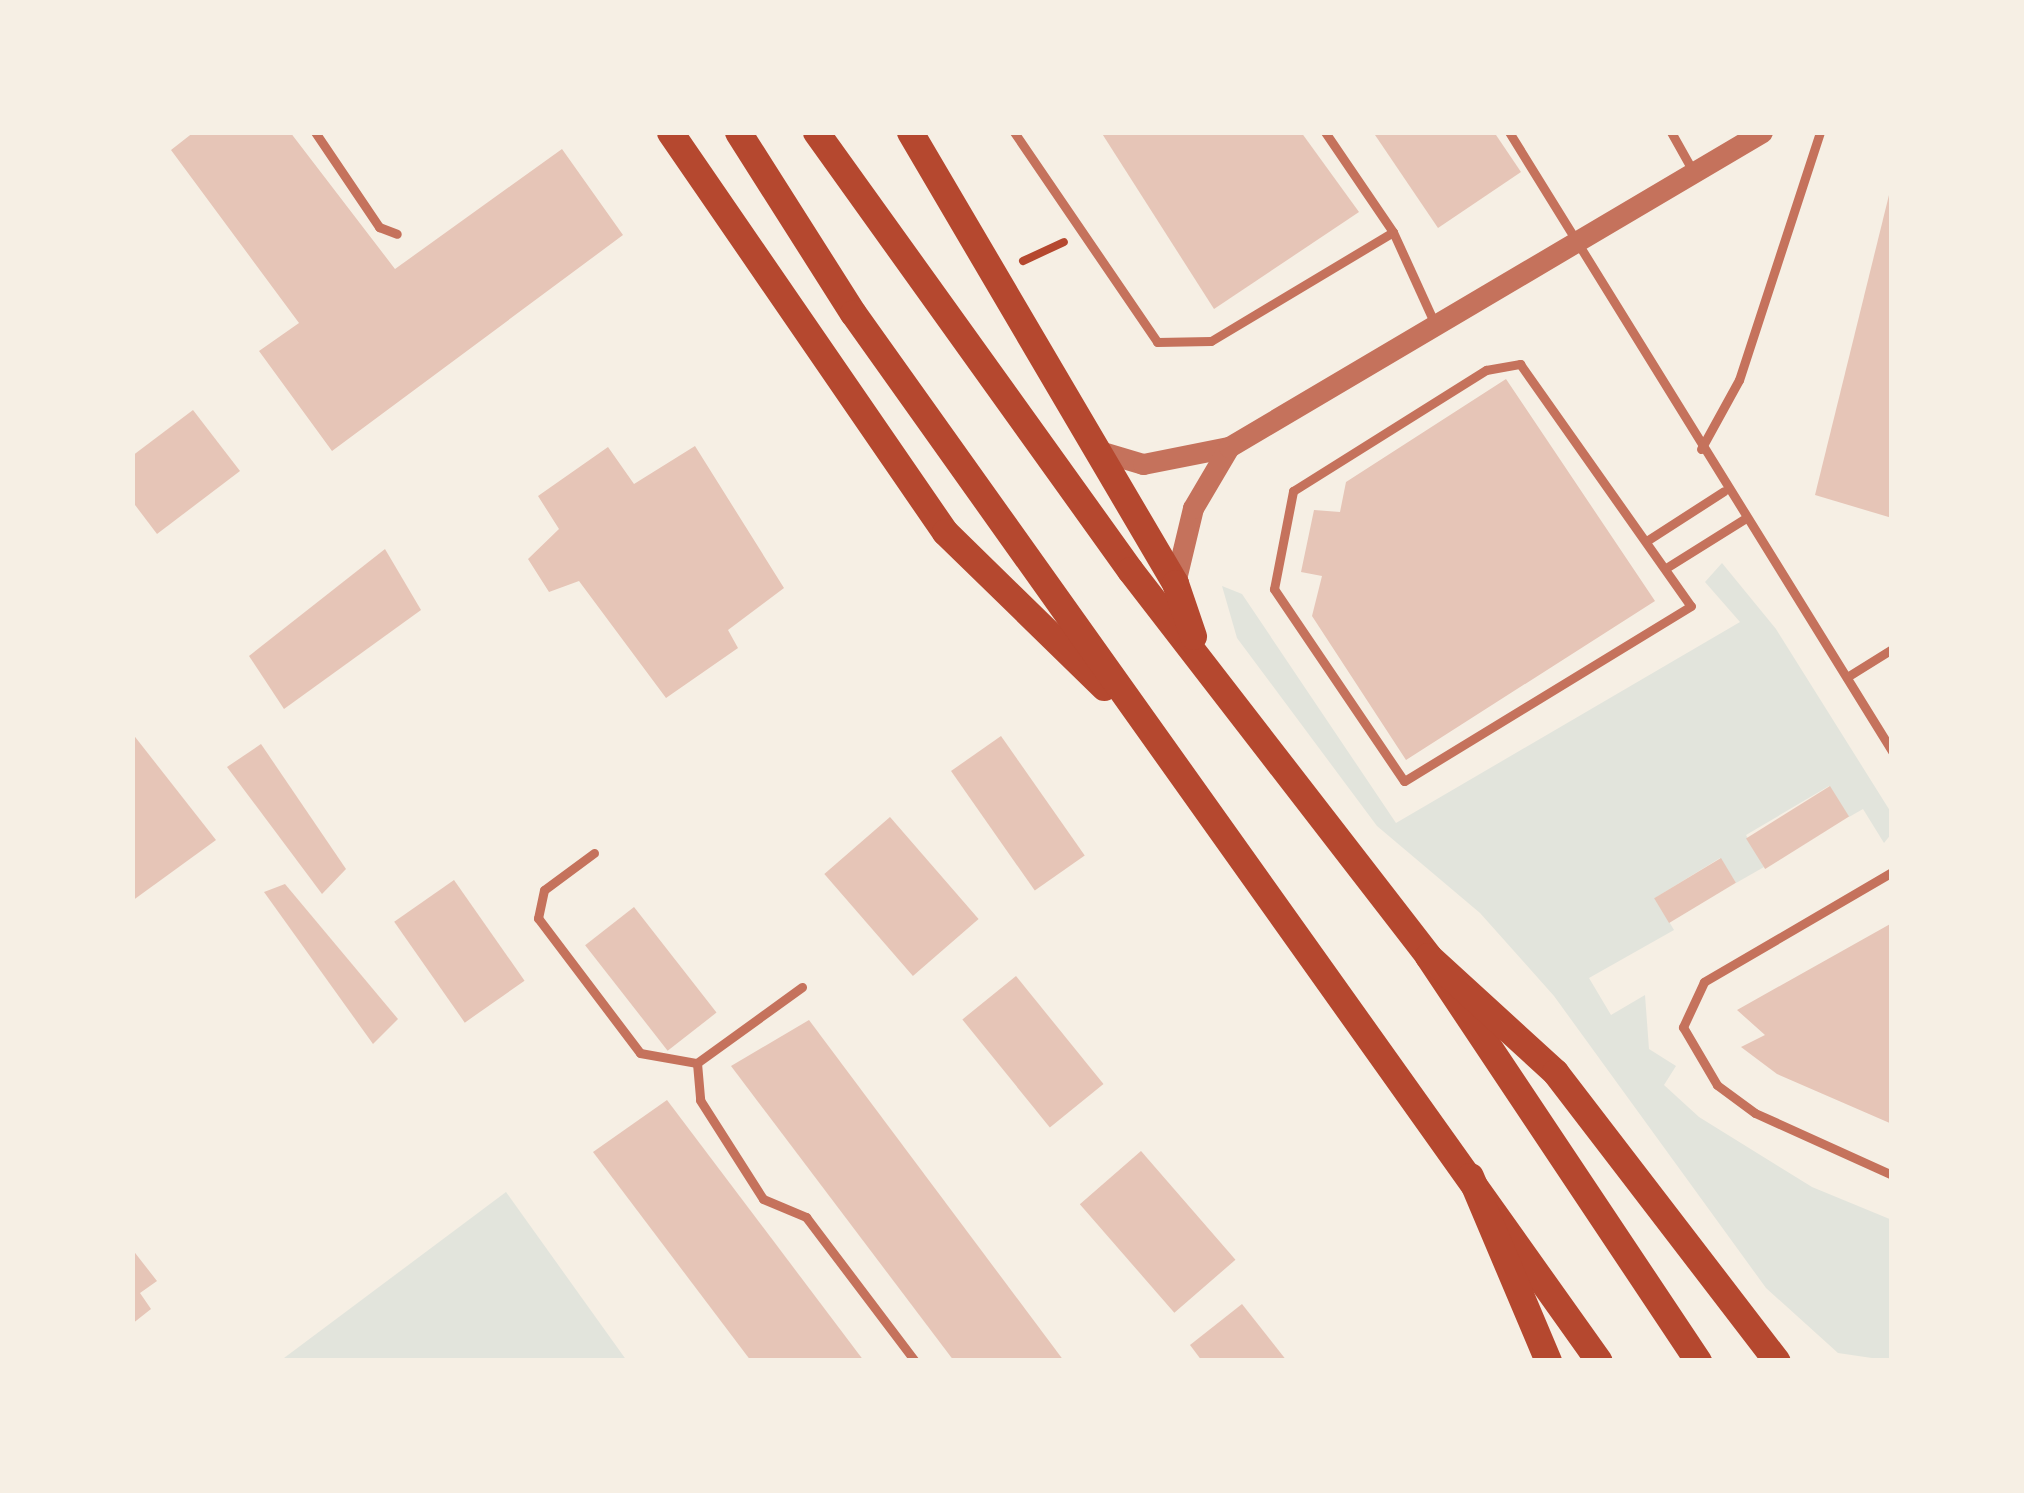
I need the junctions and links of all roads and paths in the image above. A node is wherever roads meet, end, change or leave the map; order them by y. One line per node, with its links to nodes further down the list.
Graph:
1 (315, 132): 14 (lane)
2 (670, 132): 30 (main road)
3 (738, 132): 30 (main road)
4 (817, 132): 28 (main road)
5 (910, 132): 20 (main road)
6 (1014, 132): 15 (lane)
7 (1325, 132): 13 (lane)
8 (1509, 132): 16 (lane)
9 (1671, 132): 12 (lane)
10 (1762, 132): 12 (street)
11 (1820, 132): 21 (lane)
12 (1694, 173): 16 (street)
13 (1393, 232): 15 (lane); 18 (lane)
14 (397, 234)
15 (1081, 234): 17 (path)
16 (1574, 245): 18 (street); 21 (lane)
17 (1020, 262)
18 (1434, 322): 19 (street)
19 (1229, 447): 20 (street); 26 (street)
20 (1091, 448): 26 (main road)
21 (1701, 448): 22 (lane)
22 (1724, 491): 23 (lane); 24 (lane)
23 (1746, 518): 25 (lane); 29 (lane)
24 (1648, 540): 25 (lane); 25 (lane)
25 (1666, 568)
26 (1175, 583): 28 (main road)
27 (1892, 649): 29 (lane)
28 (1200, 657): 34 (main road)
29 (1847, 677): 31 (lane)
30 (1135, 714): 38 (main road)
31 (1892, 751)
32 (593, 853): 36 (lane)
33 (1892, 872): 37 (lane)
34 (1428, 956): 39 (main road); 43 (main road)
35 (802, 987): 36 (lane)
36 (697, 1064): 40 (lane)
37 (1892, 1174)
38 (1470, 1176): 41 (main road); 42 (main road)
39 (1693, 1358)
40 (915, 1361)
41 (1549, 1361)
42 (1599, 1361)
43 (1778, 1361)

